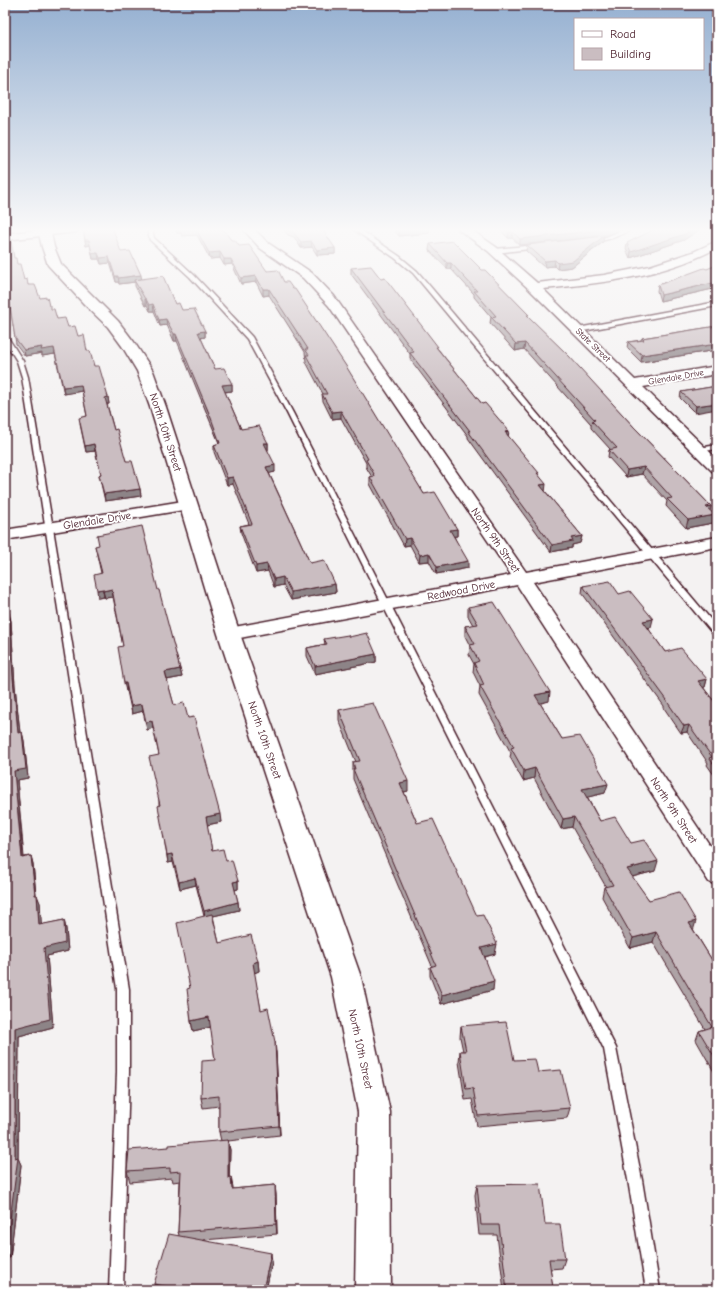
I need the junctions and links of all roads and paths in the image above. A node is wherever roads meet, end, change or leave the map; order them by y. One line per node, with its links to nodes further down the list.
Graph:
1 (79, 289): 14 (main road, North 10th Street)
2 (205, 289): 20 (lane)
3 (323, 289): 19 (street, North 9th Street)
4 (431, 289): 18 (lane)
5 (536, 289): 7 (street, State Street)
6 (717, 304): 7 (lane)
7 (578, 330): 10 (street, State Street)
8 (5, 337): 15 (lane)
9 (717, 370): 10 (street, Glendale Drive)
10 (634, 384): 12 (street, State Street)
11 (717, 447): 12 (lane)
12 (699, 450): 13 (street, State Street)
13 (717, 468)
14 (189, 505): 15 (street, Glendale Drive); 22 (main road, North 10th Street)
15 (48, 528): 16 (street, Glendale Drive); 24 (lane)
16 (5, 535)
17 (717, 542): 18 (street, Redwood Drive)
18 (652, 554): 19 (street, Redwood Drive); 21 (lane)
19 (522, 578): 20 (street, Redwood Drive); 23 (street, North 9th Street)
20 (386, 605): 22 (street, Redwood Drive); 26 (lane)
21 (717, 633)
22 (229, 634): 25 (main road, North 10th Street)
23 (717, 875)
24 (116, 1290)
25 (373, 1290)
26 (652, 1290)

